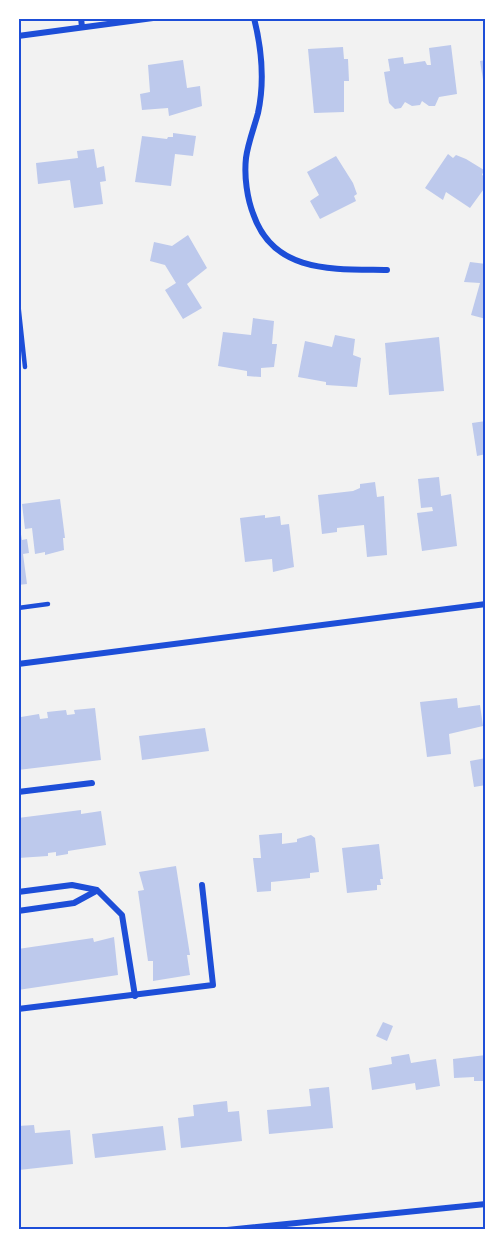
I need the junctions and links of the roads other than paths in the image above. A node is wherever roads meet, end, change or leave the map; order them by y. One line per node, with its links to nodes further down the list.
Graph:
1 (81, 18): 4 (street)
2 (153, 18): 4 (street)
3 (255, 18): 6 (street)
4 (82, 27): 5 (street)
5 (18, 36)
6 (387, 270)
7 (18, 302): 8 (lane)
8 (25, 367)
9 (48, 604): 11 (lane)
10 (486, 604): 12 (street)
11 (18, 608)
12 (18, 664)
13 (92, 783): 14 (street)
14 (18, 792)
15 (202, 885): 19 (street)
16 (97, 890): 17 (street); 18 (street); 19 (street)
17 (18, 892)
18 (18, 911)
19 (135, 996): 20 (street)
20 (18, 1009)
21 (486, 1204): 22 (street)
22 (227, 1230)

